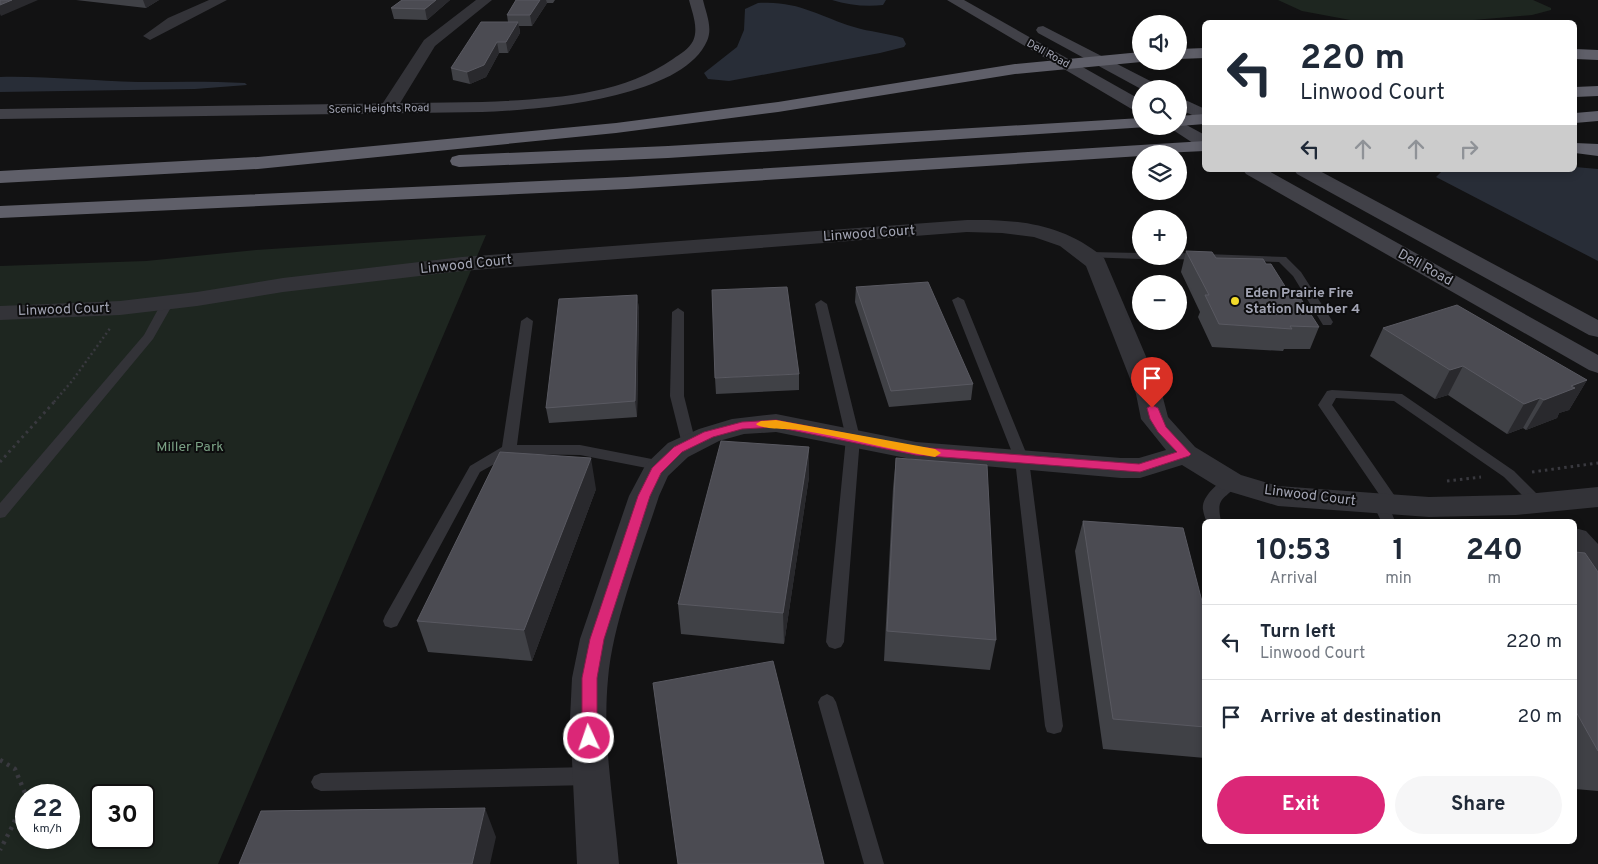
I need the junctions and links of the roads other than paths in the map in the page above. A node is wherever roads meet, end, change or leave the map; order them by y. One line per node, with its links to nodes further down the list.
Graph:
1 (220, 0): 6 (street)
2 (485, 0): 19 (street)
3 (696, 0): 19 (main road, Scenic Heights Road)
4 (954, 0): 13 (main road, Dell Road)
5 (1033, 25): 12 (main road, Dell Road)
6 (150, 36)
7 (1202, 52): 8 (highway)
8 (1187, 53)
9 (1577, 54): 10 (highway)
10 (1598, 55)
11 (1132, 58): 12 (highway)
12 (1100, 61): 13 (highway); 14 (main road, Dell Road)
13 (1064, 63): 17 (main road, Dell Road); 37 (highway)
14 (1137, 80)
15 (1598, 90): 16 (highway)
16 (1577, 92)
17 (1132, 102)
18 (1187, 107): 21 (main road)
19 (388, 109): 20 (main road, Scenic Heights Road)
20 (0, 114)
21 (1202, 116)
22 (1598, 116): 24 (highway)
23 (1202, 118): 25 (highway)
24 (1577, 118)
25 (1187, 120)
26 (1132, 124): 38 (highway)
27 (1187, 133): 28 (main road)
28 (1202, 142)
29 (1202, 144): 39 (highway)
30 (1577, 148): 31 (highway)
31 (1598, 150)
32 (1202, 155): 33 (highway)
33 (1187, 156)
34 (1132, 159): 39 (highway)
35 (1256, 172): 52 (main road, Dell Road)
36 (1311, 174): 51 (main road, Dell Road)
37 (0, 177)
38 (0, 182)
39 (627, 183): 40 (highway)
40 (0, 212)
41 (1088, 255): 42 (lane); 45 (street, Linwood Court); 56 (street, Linwood Court)
42 (1132, 256)
43 (1187, 257): 50 (lane)
44 (958, 300): 57 (lane)
45 (168, 302): 48 (street, Linwood Court); 63 (lane)
46 (821, 304): 53 (lane)
47 (678, 312): 54 (lane)
48 (0, 313)
49 (527, 321): 55 (lane)
50 (1328, 322)
51 (1598, 330)
52 (1598, 365)
53 (853, 438): 54 (street); 57 (street); 68 (lane)
54 (689, 444): 58 (street)
55 (509, 449): 58 (lane); 67 (lane)
56 (1185, 454): 57 (street); 59 (street, Linwood Court)
57 (1022, 460): 70 (lane)
58 (662, 466): 71 (street)
59 (1230, 482): 61 (street, Linwood Court); 64 (lane)
60 (1598, 497): 62 (street, Linwood Court)
61 (1387, 510): 62 (street, Linwood Court); 62 (lane)
62 (1548, 512)
63 (0, 513)
64 (1213, 519)
65 (1577, 541): 66 (street)
66 (1598, 564)
67 (391, 621)
68 (835, 642)
69 (827, 702): 74 (lane)
70 (1054, 726)
71 (592, 776): 72 (lane); 73 (street)
72 (322, 782)
73 (598, 864)
74 (874, 864)

